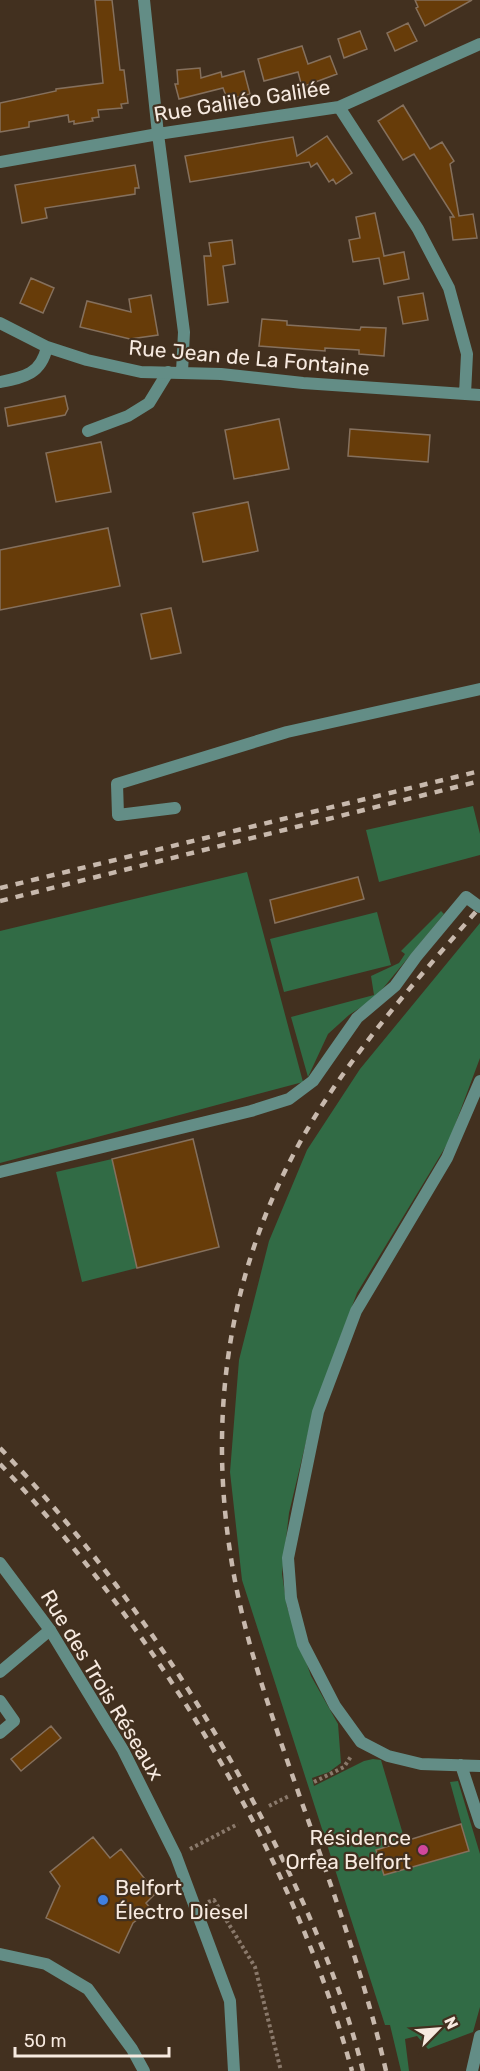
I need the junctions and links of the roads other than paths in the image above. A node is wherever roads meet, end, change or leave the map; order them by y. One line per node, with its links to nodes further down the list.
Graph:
1 (144, 0): 4 (street)
2 (480, 44): 3 (street, Rue Galiléo Galilée)
3 (339, 107): 4 (street, Rue Galiléo Galilée); 11 (street)
4 (158, 134): 5 (street, Rue Galiléo Galilée); 9 (street)
5 (0, 162)
6 (0, 323): 7 (street, Rue Jean de La Fontaine)
7 (47, 347): 8 (street, Rue Jean de La Fontaine); 10 (street)
8 (168, 372): 9 (street, Rue Jean de La Fontaine); 13 (street)
9 (182, 372): 11 (street, Rue Jean de La Fontaine)
10 (0, 382)
11 (465, 394): 12 (street, Rue Jean de La Fontaine)
12 (480, 395)
13 (88, 430)
14 (480, 689): 15 (street)
15 (175, 808)
16 (480, 907): 18 (street)
17 (480, 1081): 24 (street)
18 (0, 1172)
19 (0, 1563): 20 (street, Rue des Trois Réseaux)
20 (50, 1630): 21 (street); 30 (street, Rue des Trois Réseaux)
21 (0, 1672)
22 (0, 1701): 23 (street)
23 (0, 1733)
24 (461, 1765): 25 (street); 26 (street)
25 (480, 1766)
26 (480, 1823)
27 (0, 1954): 29 (street)
28 (480, 2036): 31 (street)
29 (144, 2071)
30 (234, 2071)
31 (472, 2071)

